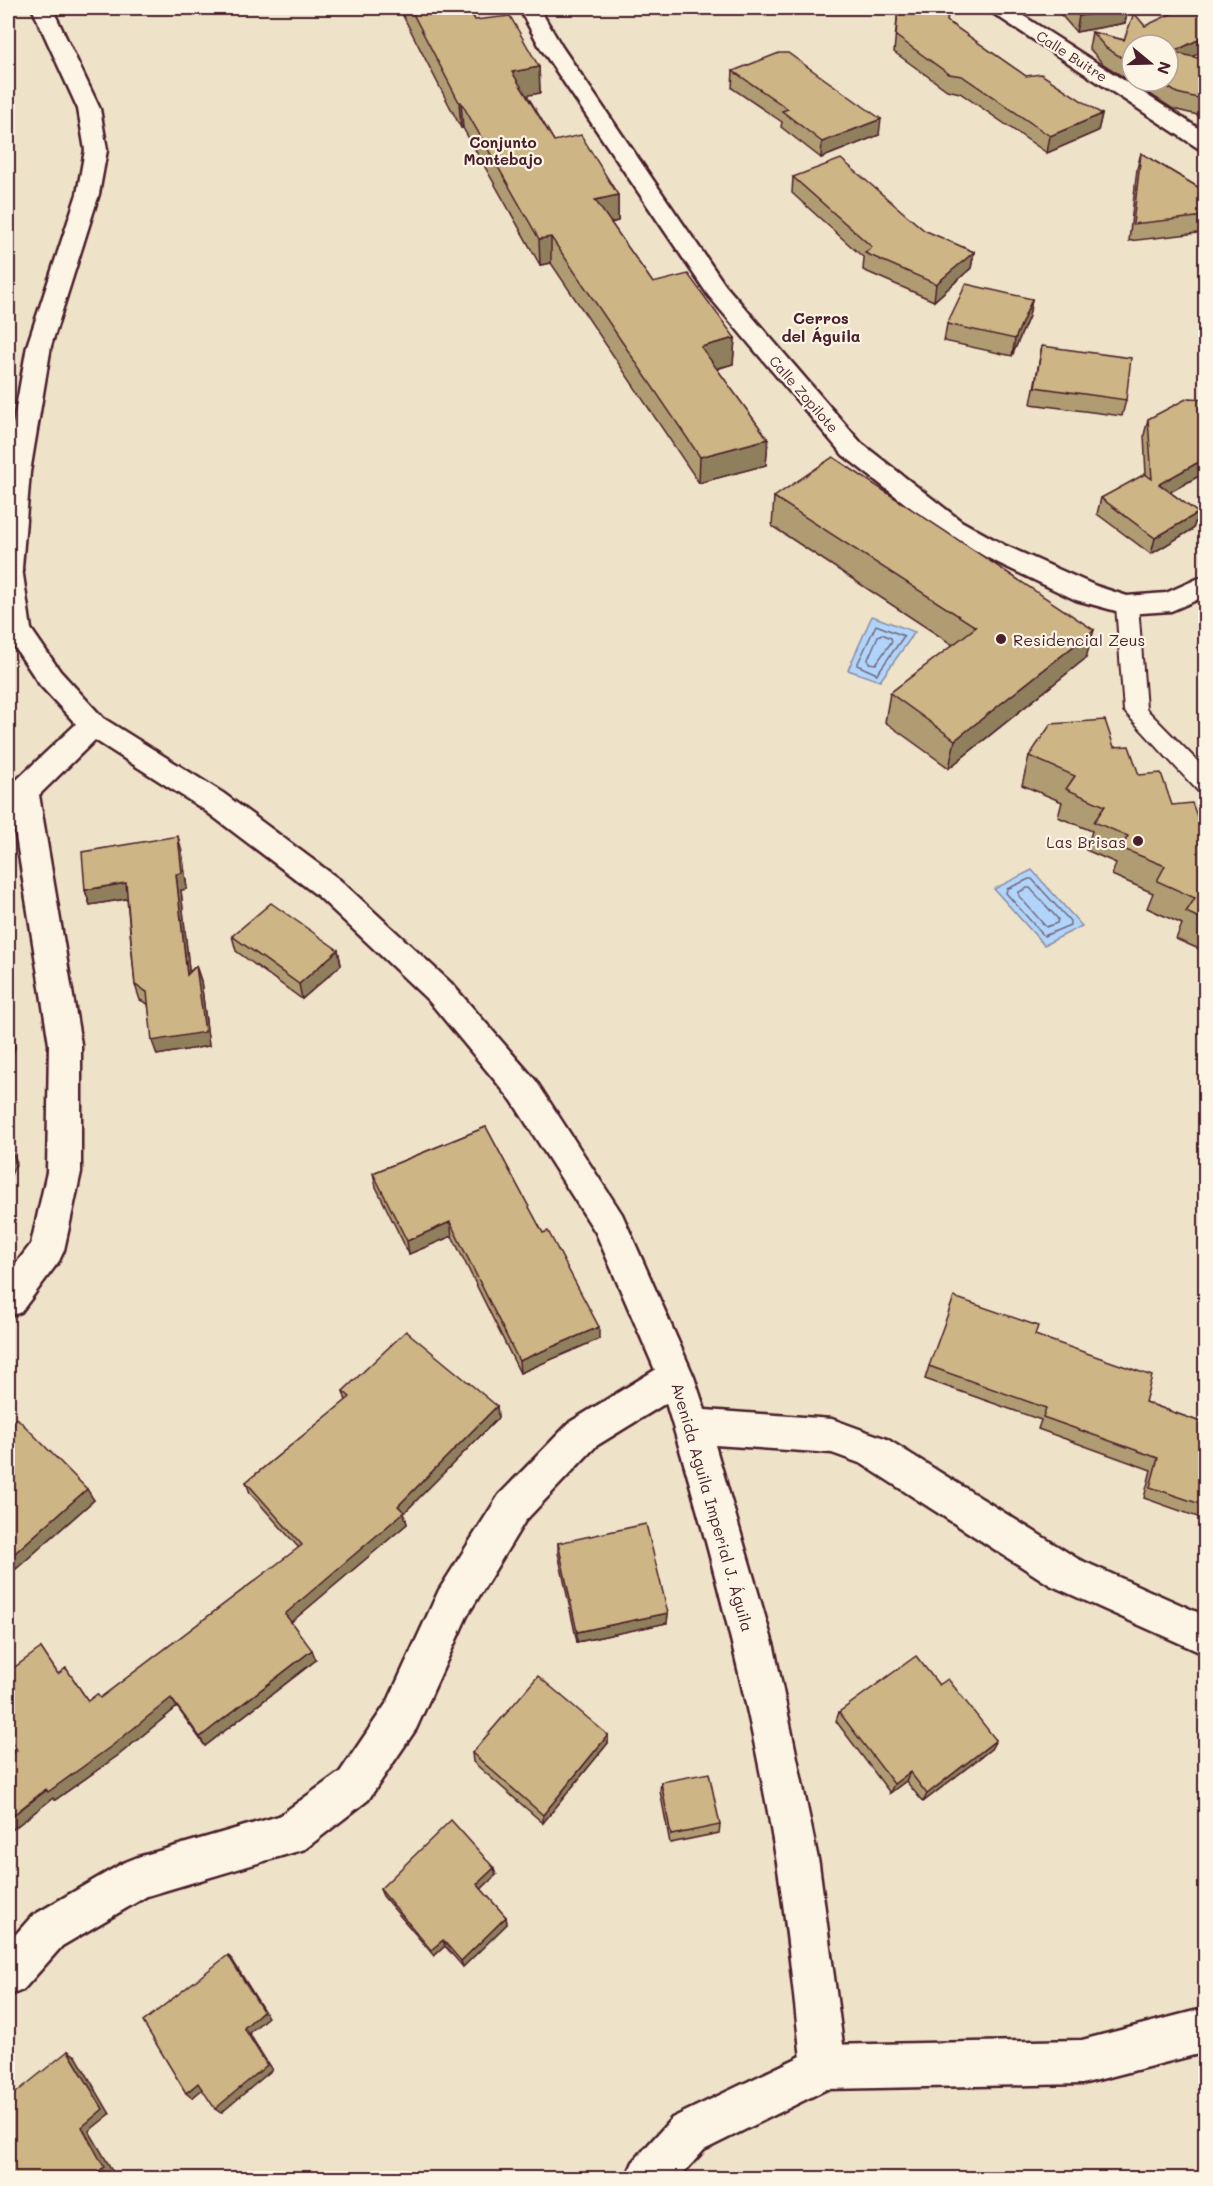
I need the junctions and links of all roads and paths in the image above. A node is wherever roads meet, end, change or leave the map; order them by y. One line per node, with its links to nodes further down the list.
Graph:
1 (42, 8): 7 (street, Avenida Aguila Imperial J. Águila)
2 (529, 8): 6 (street, Calle Zopilote)
3 (998, 8): 4 (street, Calle Buitre)
4 (1206, 143)
5 (1206, 584): 6 (street, Calle Zopilote)
6 (1127, 605): 8 (lane)
7 (93, 725): 9 (street); 11 (street, Avenida Aguila Imperial J. Águila)
8 (1206, 785)
9 (16, 796): 10 (street)
10 (8, 1300)
11 (676, 1377): 12 (street, Avenida Aguila Imperial J. Águila); 14 (street)
12 (691, 1426): 13 (street); 16 (street, Avenida Aguila Imperial J. Águila)
13 (1206, 1636)
14 (8, 1975)
15 (1206, 2030): 16 (street)
16 (824, 2067): 17 (street)
17 (649, 2178)

